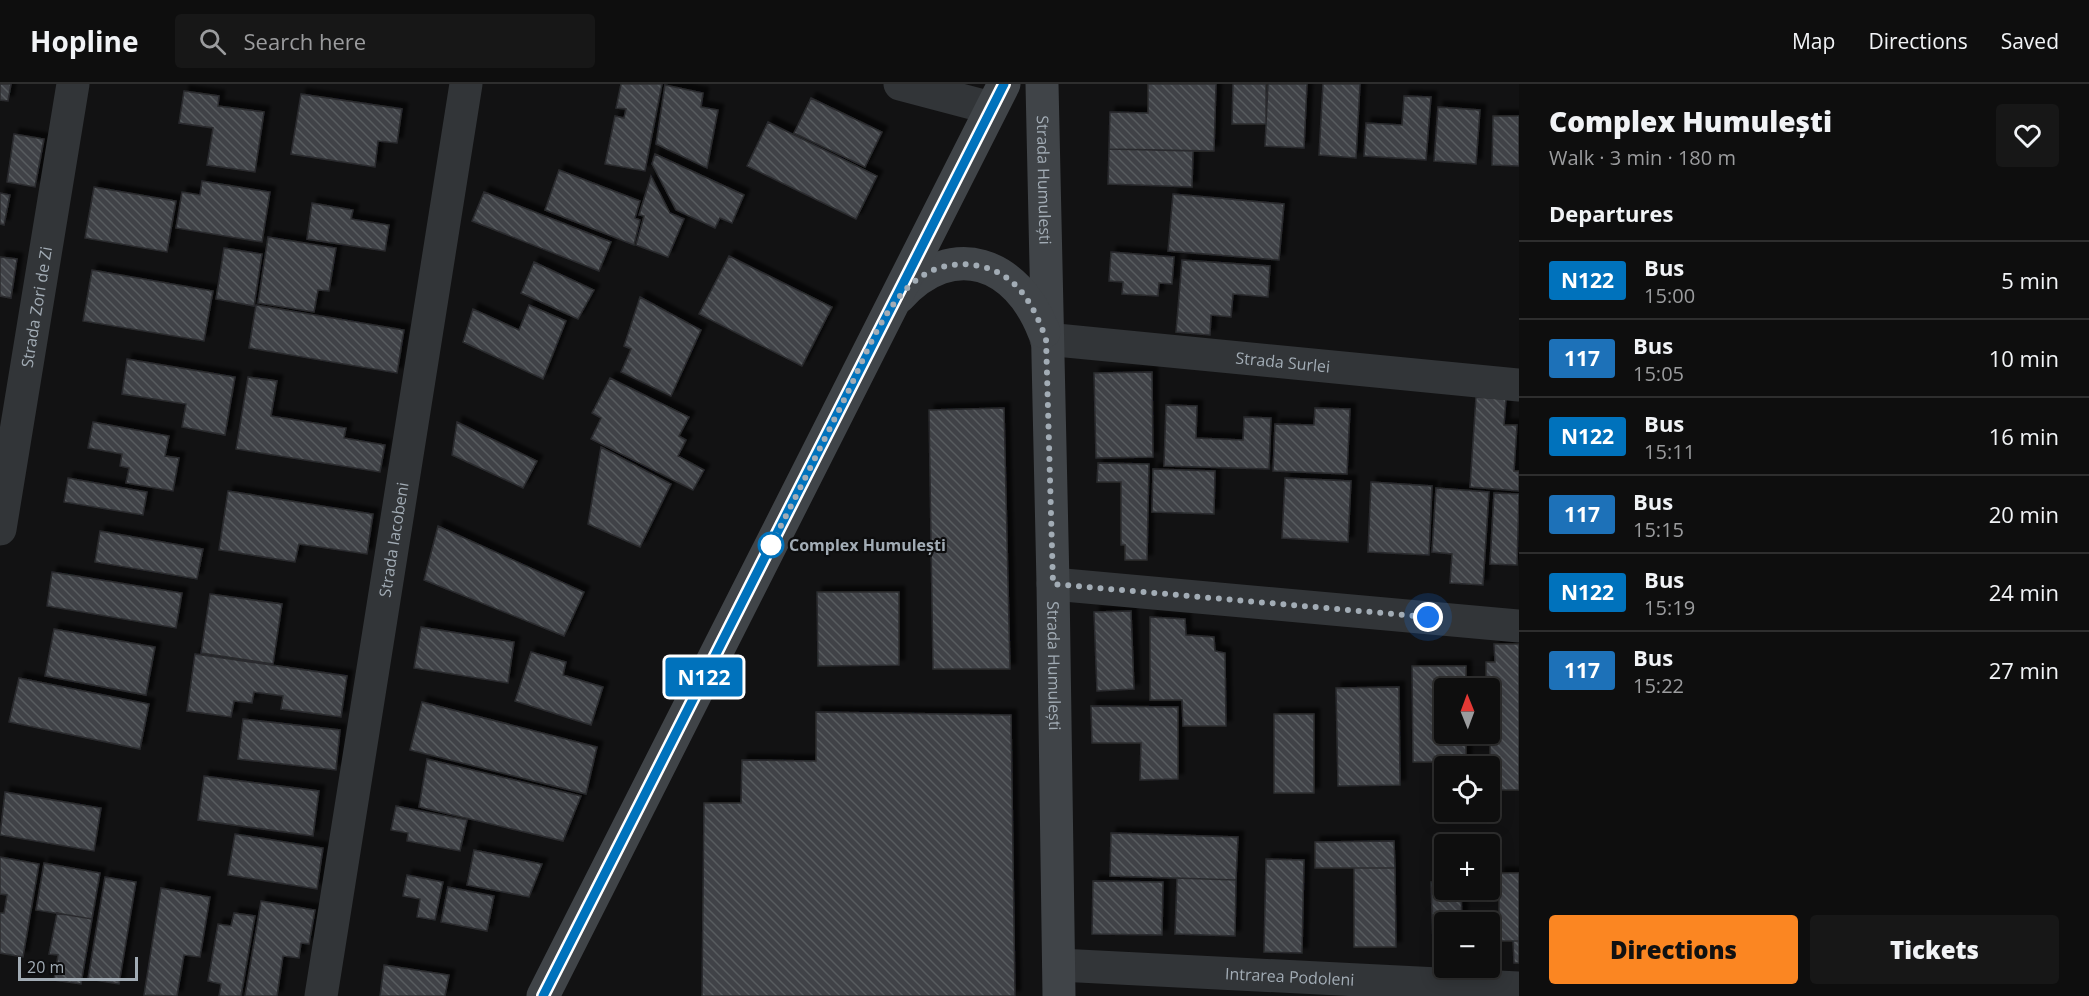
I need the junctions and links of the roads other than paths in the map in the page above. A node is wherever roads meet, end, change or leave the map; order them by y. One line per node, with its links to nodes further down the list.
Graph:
1 (73, 84): 9 (street, Strada Zori de Zi)
2 (466, 84): 14 (street, Strada Iacobeni)
3 (900, 84): 5 (street)
4 (1042, 84): 7 (street, Strada Humulești)
5 (997, 96): 6 (street)
6 (890, 307): 7 (street); 15 (street)
7 (1046, 339): 8 (street, Strada Surlei); 10 (street, Strada Humulești)
8 (1519, 385)
9 (0, 530)
10 (1053, 584): 11 (street); 12 (street, Strada Humulești)
11 (1519, 626)
12 (1059, 981): 13 (street, Intrarea Podoleni)
13 (1519, 988)
14 (321, 996)
15 (543, 996)

